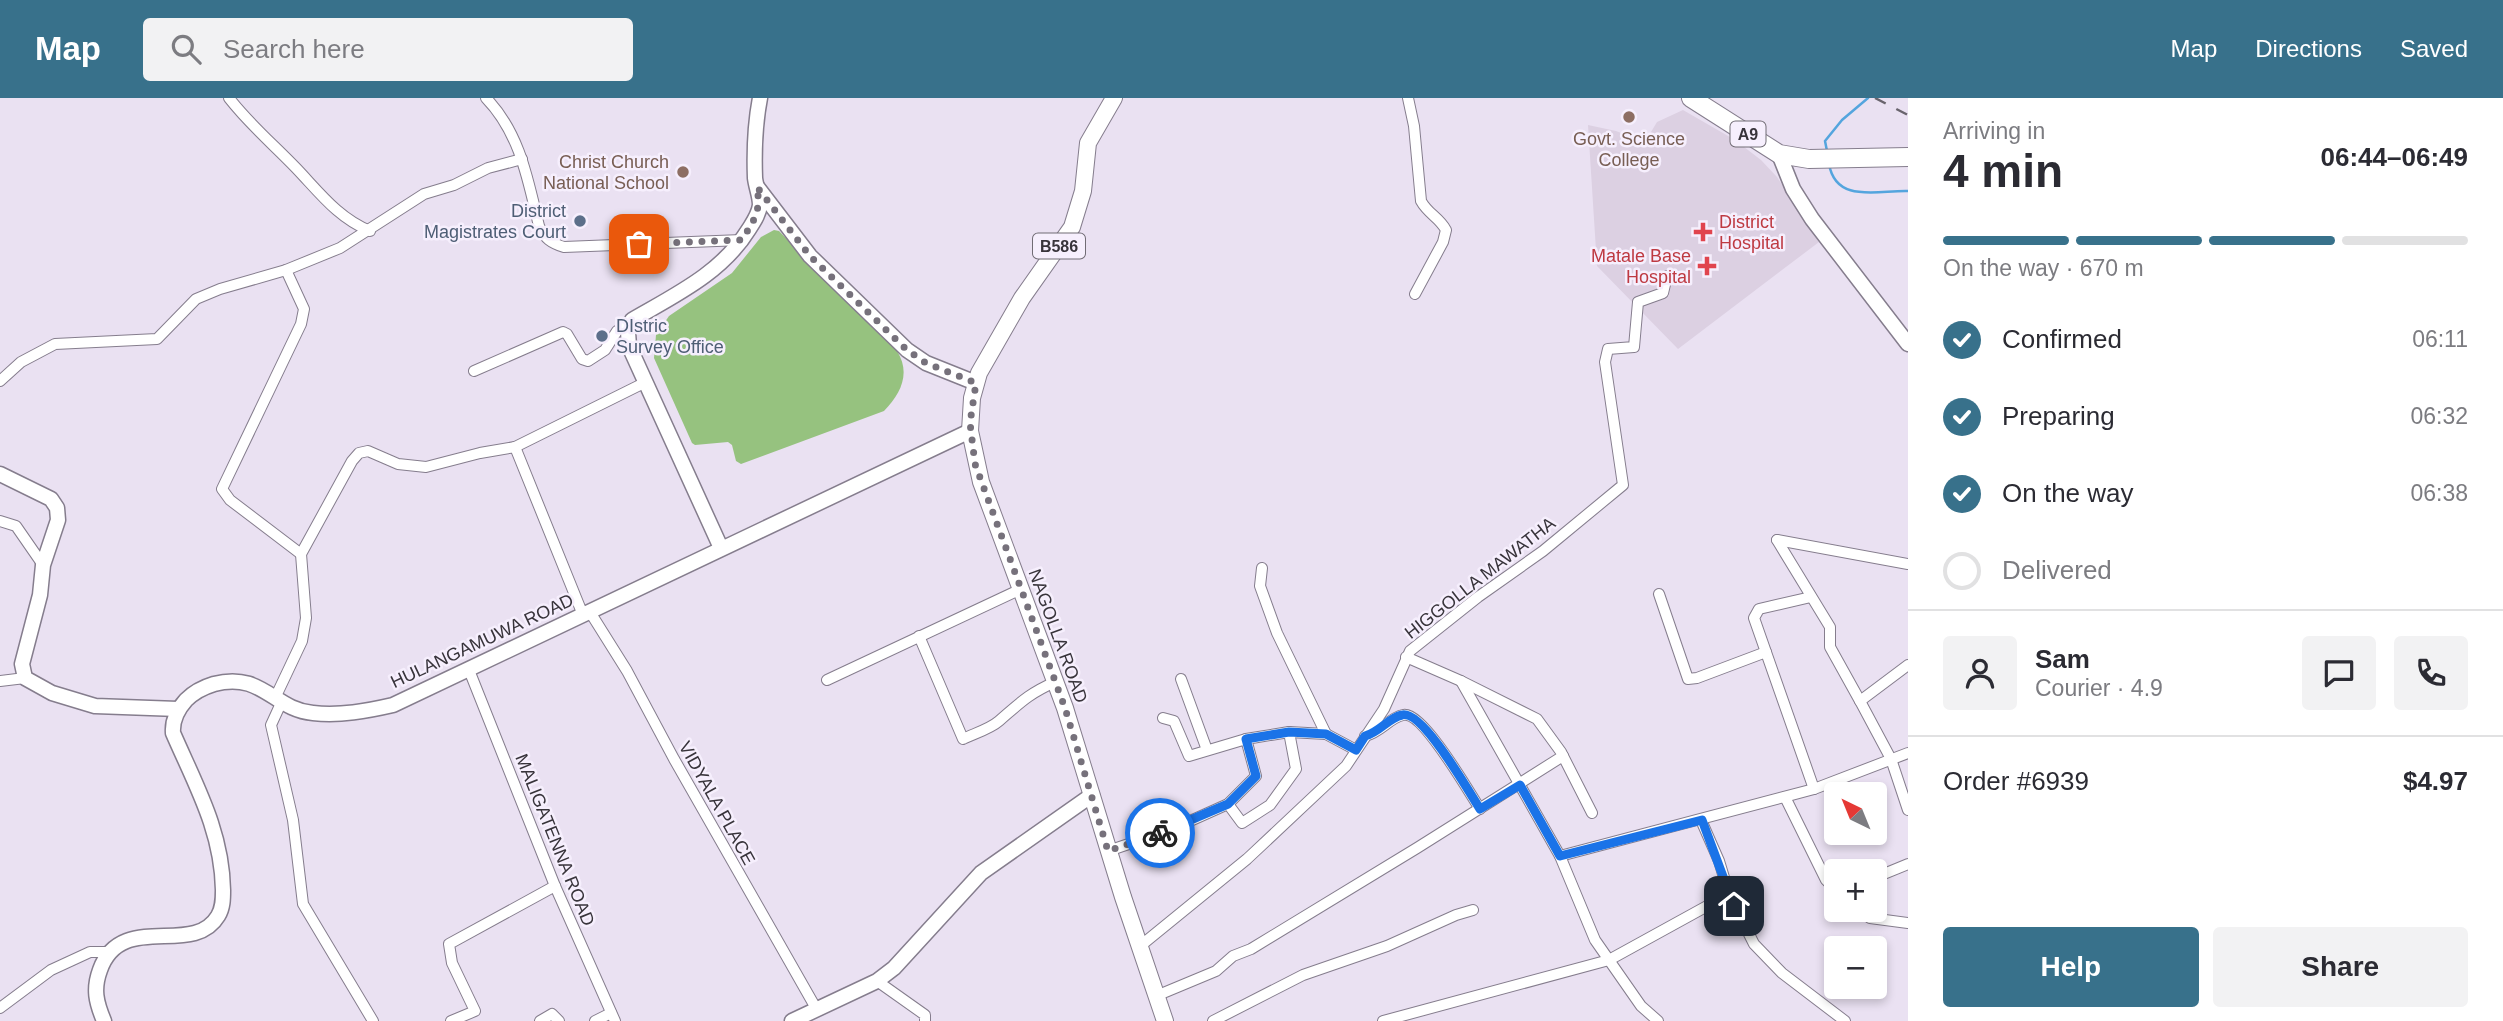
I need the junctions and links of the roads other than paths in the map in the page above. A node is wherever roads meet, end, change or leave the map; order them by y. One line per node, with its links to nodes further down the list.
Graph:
1 (229, 98): 11 (street)
2 (486, 98): 9 (street)
3 (760, 98): 10 (street)
4 (1114, 98): 21 (main road, B586)
5 (1408, 98): 15 (street)
6 (1691, 98): 7 (highway, A9)
7 (1779, 154): 8 (highway, A9); 17 (street)
8 (1908, 158)
9 (522, 159): 11 (street); 12 (street)
10 (757, 187): 12 (street); 21 (street)
11 (370, 231): 13 (street)
12 (742, 240): 16 (street)
13 (286, 270): 19 (street); 27 (street)
14 (1667, 276): 37 (street, HIGGOLLA MAWATHA)
15 (1415, 294)
16 (632, 320): 18 (street); 20 (street)
17 (1908, 344)
18 (474, 371)
19 (0, 381)
20 (646, 382): 23 (street); 26 (street)
21 (976, 383): 22 (main road, NAGOLLA ROAD)
22 (970, 431): 26 (street, HULANGAMUWA ROAD); 31 (main road, NAGOLLA ROAD)
23 (515, 447): 27 (street); 34 (street, VIDYALA PLACE)
24 (0, 474): 29 (street)
25 (0, 521): 29 (street)
26 (721, 548): 34 (street, HULANGAMUWA ROAD)
27 (301, 554): 46 (street)
28 (1908, 564): 33 (street)
29 (43, 565): 40 (street)
30 (1262, 568): 51 (street)
31 (1021, 589): 35 (street); 44 (main road, NAGOLLA ROAD)
32 (1659, 594): 36 (street)
33 (1811, 597): 36 (street); 47 (street)
34 (586, 614): 39 (street, HULANGAMUWA ROAD); 84 (street, VIDYALA PLACE)
35 (919, 636): 42 (street); 44 (street)
36 (1766, 652): 60 (street)
37 (1406, 657): 45 (street); 52 (street, HIGGOLLA MAWATHA)
38 (1908, 665): 47 (street)
39 (469, 670): 46 (street, HULANGAMUWA ROAD); 73 (street, MALIGATENNA ROAD)
40 (25, 678): 43 (street); 48 (street)
41 (1181, 679): 54 (street)
42 (827, 680)
43 (0, 681)
44 (1055, 681): 61 (main road, NAGOLLA ROAD)
45 (1461, 681): 57 (street); 59 (street)
46 (279, 698): 48 (street, HULANGAMUWA ROAD); 87 (street)
47 (1860, 701): 58 (street)
48 (178, 709): 79 (street)
49 (1163, 718): 54 (street)
50 (1289, 732): 51 (street); 53 (street); 63 (street)
51 (1326, 734): 55 (street)
52 (1365, 736): 55 (street, HIGGOLLA MAWATHA); 64 (street)
53 (1246, 739): 54 (street); 63 (street)
54 (1207, 750)
55 (1356, 750): 78 (street, HIGGOLLA MAWATHA)
56 (1908, 753): 58 (street)
57 (1563, 756): 59 (street); 66 (street)
58 (1891, 759): 60 (street); 65 (street)
59 (1520, 785): 64 (street); 69 (street)
60 (1814, 789): 62 (street)
61 (1092, 795): 68 (main road, NAGOLLA ROAD); 81 (street)
62 (1785, 797): 67 (street); 72 (street)
63 (1228, 804): 68 (street)
64 (1480, 809): 82 (street)
65 (1908, 810)
66 (1592, 813)
67 (1702, 820): 69 (street); 74 (street)
68 (1108, 851): 78 (main road, NAGOLLA ROAD)
69 (1560, 856): 80 (street)
70 (1908, 864): 71 (street)
71 (1887, 873)
72 (1824, 876)
73 (555, 886): 85 (street, MALIGATENNA ROAD); 88 (street)
74 (1729, 894): 80 (street); 98 (street)
75 (1473, 910): 95 (street)
76 (1887, 920): 77 (street)
77 (1908, 923)
78 (1139, 947): 82 (main road, NAGOLLA ROAD)
79 (111, 952): 83 (street); 86 (street)
80 (1609, 960): 96 (street); 97 (street)
81 (877, 981): 84 (street); 93 (street)
82 (1156, 996): 94 (main road, NAGOLLA ROAD)
83 (0, 1009)
84 (817, 1010): 92 (street)
85 (613, 1017): 91 (street)
86 (104, 1021)
87 (373, 1021)
88 (451, 1021)
89 (540, 1021): 90 (street)
90 (559, 1021)
91 (595, 1021)
92 (792, 1021)
93 (925, 1021)
94 (1165, 1021)
95 (1213, 1021)
96 (1383, 1021)
97 (1658, 1021)
98 (1845, 1021)

